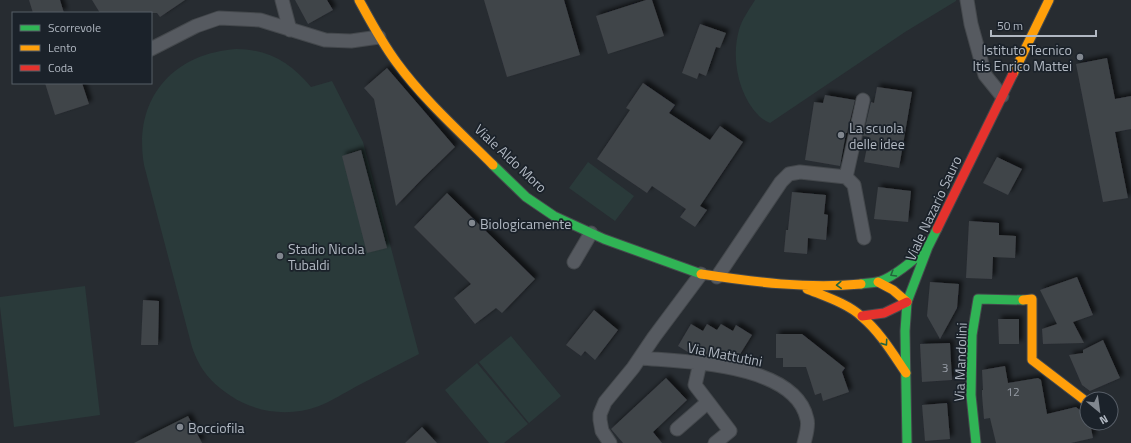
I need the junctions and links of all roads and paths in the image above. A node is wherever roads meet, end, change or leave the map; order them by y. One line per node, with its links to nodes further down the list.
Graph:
1 (282, 0): 5 (street)
2 (359, 0): 6 (street, Viale Aldo Moro)
3 (967, 0): 8 (street)
4 (1049, 0): 8 (street, Viale Nazario Sauro)
5 (290, 30): 6 (street); 7 (street)
6 (379, 37): 11 (street, Viale Aldo Moro)
7 (152, 48)
8 (1002, 96): 13 (street, Viale Nazario Sauro)
9 (863, 100): 10 (street)
10 (846, 177): 12 (street); 16 (street)
11 (591, 233): 14 (street); 15 (street, Viale Aldo Moro)
12 (864, 238)
13 (928, 247): 17 (street, Viale Aldo Moro, one-way to 17); 19 (street, Viale Nazario Sauro)
14 (574, 262)
15 (701, 274): 16 (street, Viale Aldo Moro); 21 (street)
16 (716, 277): 18 (street, Viale Aldo Moro)
17 (878, 282): 18 (street, Viale Aldo Moro, one-way to 18); 19 (street)
18 (798, 285): 20 (street, Viale Aldo Moro)
19 (908, 302): 20 (street); 23 (street, Viale Nazario Sauro)
20 (862, 316): 23 (street, Viale Aldo Moro, one-way to 23)
21 (641, 358): 22 (street, Via Mattutini); 27 (street)
22 (700, 363): 25 (street); 29 (street, Via Mattutini)
23 (906, 374): 30 (street, Viale Nazario Sauro)
24 (1079, 396): 31 (street, Via Mandolini)
25 (708, 402): 26 (street); 28 (street)
26 (678, 429)
27 (610, 443)
28 (715, 443)
29 (804, 443)
30 (907, 443)
31 (976, 443)

